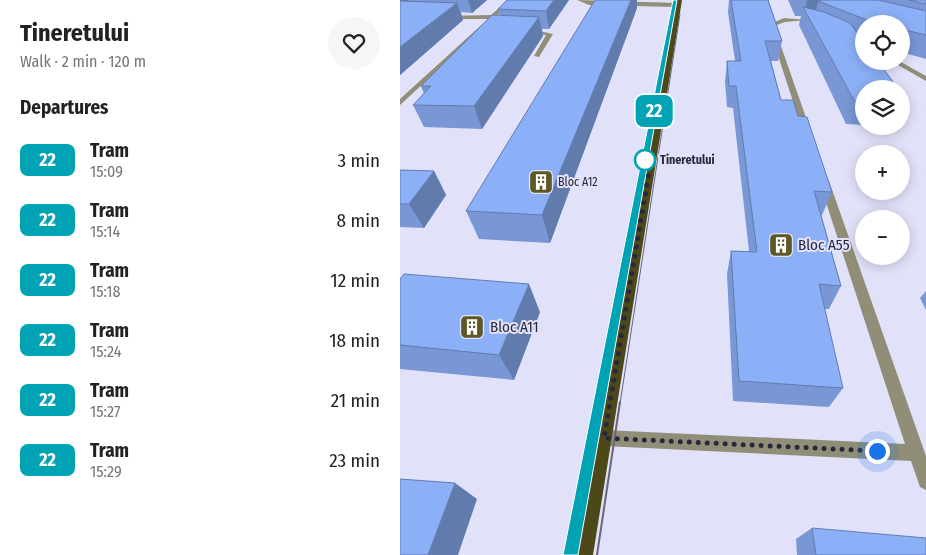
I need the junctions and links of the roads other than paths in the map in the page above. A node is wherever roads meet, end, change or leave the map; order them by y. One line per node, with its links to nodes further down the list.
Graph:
1 (511, 0): 5 (street)
2 (580, 0): 3 (street)
3 (679, 1): 18 (main road)
4 (436, 16): 5 (street)
5 (491, 17): 7 (street)
6 (809, 20): 16 (street)
7 (479, 29): 8 (street); 14 (street)
8 (488, 29)
9 (518, 30): 10 (street)
10 (537, 56)
11 (910, 70): 12 (street)
12 (926, 79)
13 (400, 90): 14 (street)
14 (412, 91): 15 (street)
15 (400, 103)
16 (812, 146)
17 (819, 165): 19 (street)
18 (604, 438): 19 (street); 21 (main road)
19 (916, 453): 20 (street)
20 (926, 481)
21 (584, 555)

